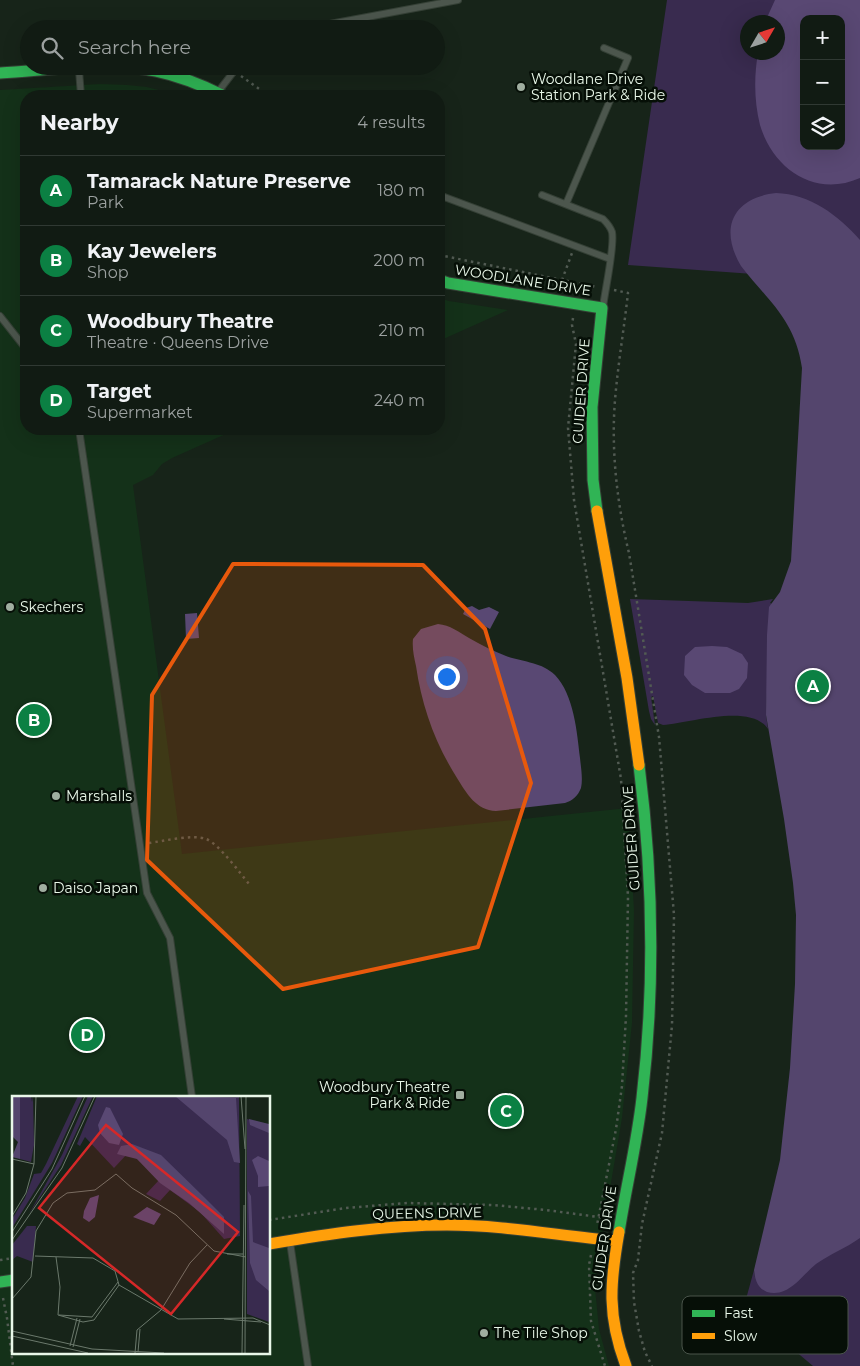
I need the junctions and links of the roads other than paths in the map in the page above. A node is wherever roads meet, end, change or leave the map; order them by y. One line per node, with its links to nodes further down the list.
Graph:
1 (458, 0): 2 (lane)
2 (351, 20)
3 (604, 48): 14 (lane)
4 (20, 72): 5 (street)
5 (0, 74)
6 (80, 75): 9 (lane)
7 (170, 75): 10 (street)
8 (232, 75): 11 (lane)
9 (81, 90)
10 (213, 90)
11 (223, 90)
12 (542, 195): 14 (lane)
13 (445, 196): 15 (lane)
14 (566, 204): 15 (lane)
15 (610, 259): 17 (lane)
16 (445, 282): 17 (street, WOODLANE DRIVE)
17 (602, 308): 23 (street, GUIDER DRIVE)
18 (0, 316): 19 (lane)
19 (20, 341)
20 (80, 435): 21 (lane)
21 (192, 1096)
22 (290, 1240): 23 (street, QUEENS DRIVE); 24 (street, QUEENS DRIVE); 25 (lane)
23 (617, 1241): 26 (street, GUIDER DRIVE)
24 (270, 1244)
25 (308, 1366)
26 (626, 1366)

